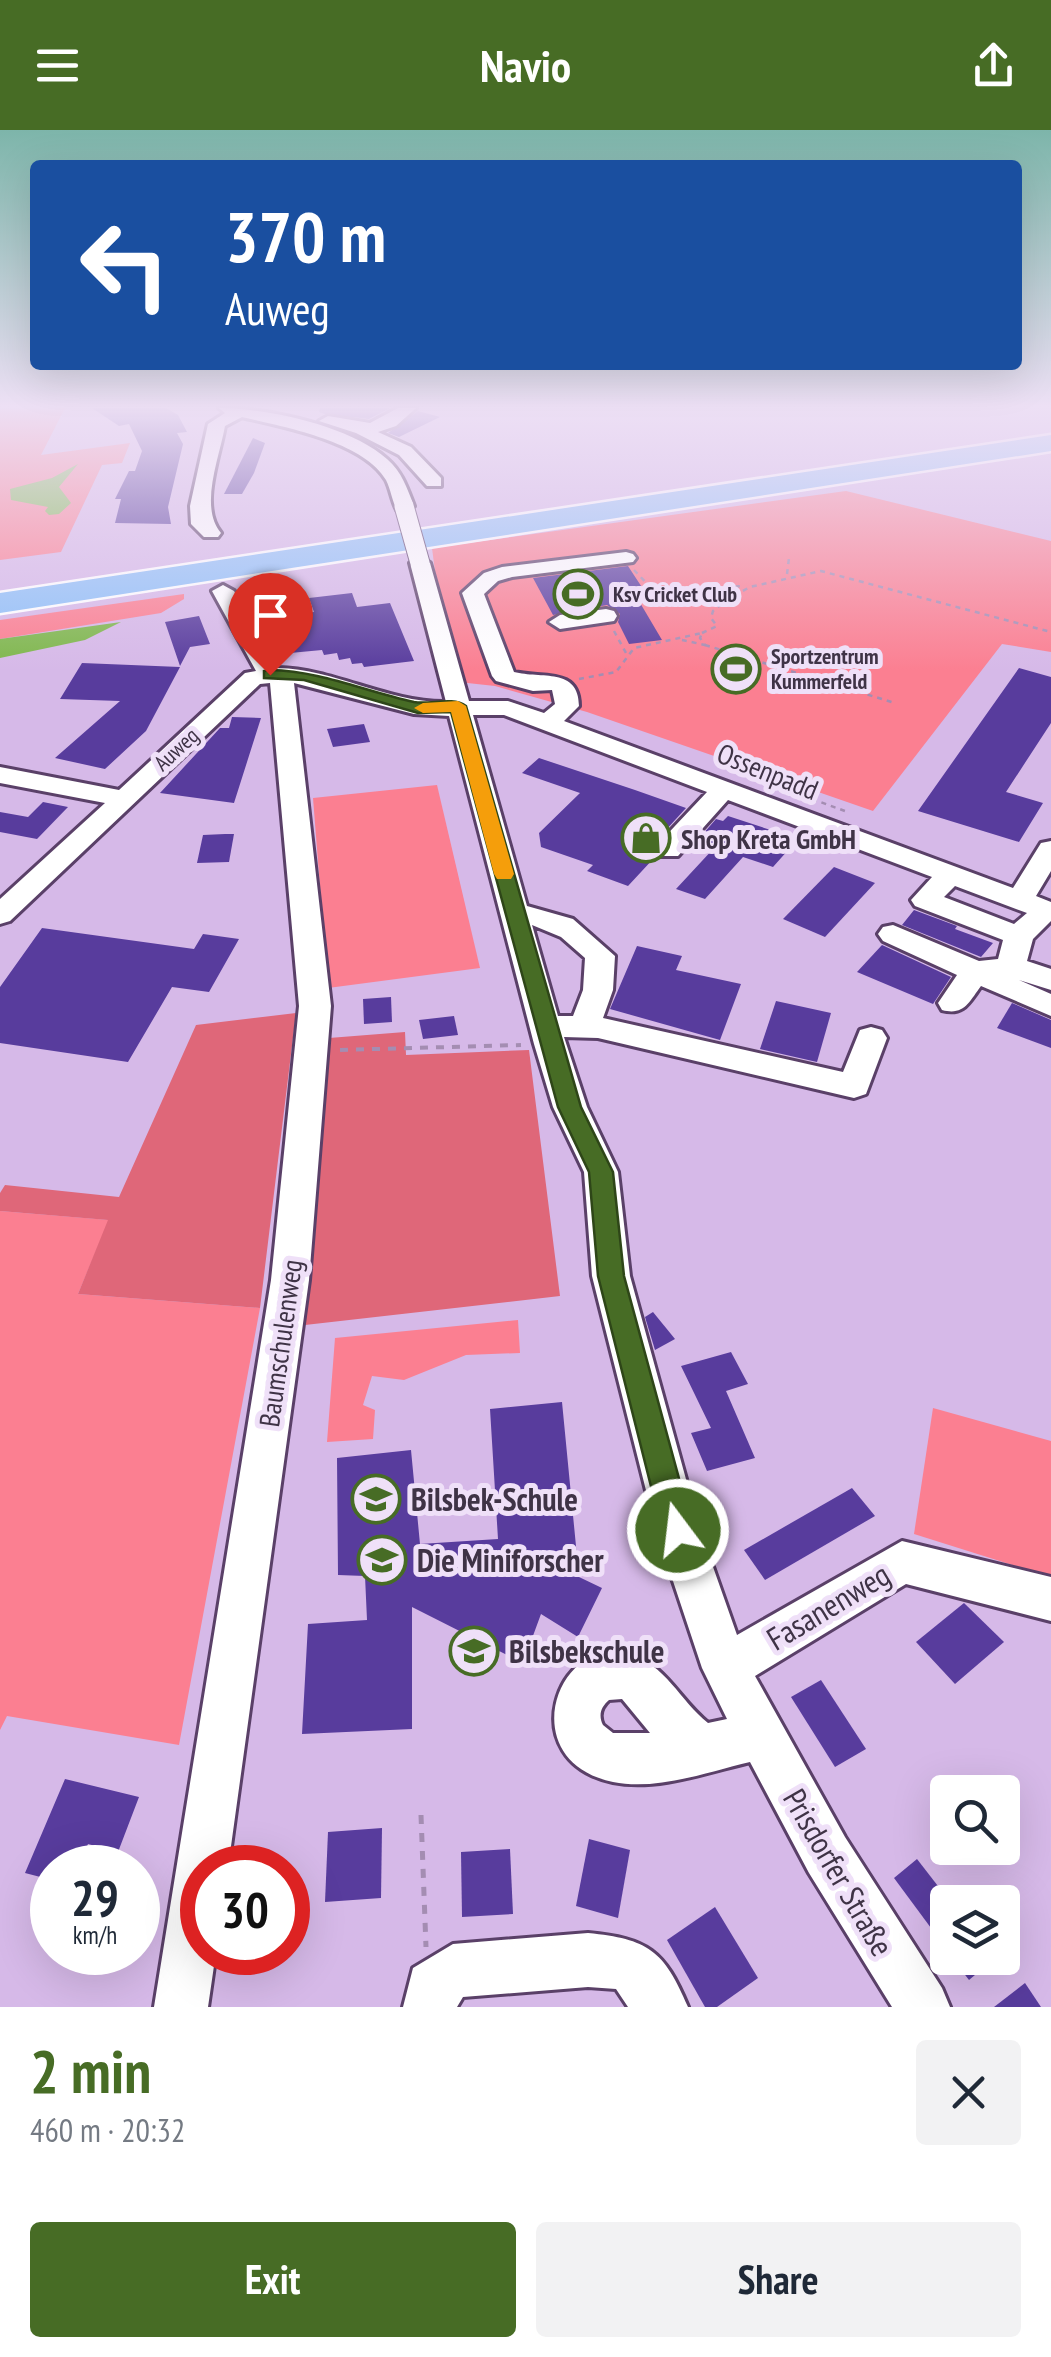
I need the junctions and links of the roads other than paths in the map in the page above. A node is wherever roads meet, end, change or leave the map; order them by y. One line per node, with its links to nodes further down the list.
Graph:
1 (204, 496): 5 (street, Prisdorfer Straße)
2 (400, 496): 13 (street, Prisdorfer Straße, bridge)
3 (635, 496): 8 (highway)
4 (706, 496): 9 (highway)
5 (212, 533)
6 (626, 558): 14 (street)
7 (223, 590): 12 (street, Baumschulenweg)
8 (0, 591)
9 (0, 603)
10 (606, 616): 11 (street)
11 (560, 622)
12 (276, 675): 13 (street); 17 (street, Auweg); 38 (street, Baumschulenweg)
13 (458, 706): 14 (street, Ossenpadd); 23 (street, Prisdorfer Straße)
14 (545, 724): 16 (street, Ossenpadd)
15 (0, 775): 17 (street)
16 (726, 788): 19 (street); 20 (street, Ossenpadd)
17 (122, 798): 21 (street, Auweg)
18 (1051, 849): 22 (street)
19 (668, 850)
20 (949, 874): 22 (street, Ossenpadd); 25 (street)
21 (4, 905)
22 (1038, 907): 25 (street)
23 (516, 914): 30 (street); 31 (street, Prisdorfer Straße)
24 (894, 934): 26 (street)
25 (1015, 951): 26 (street); 27 (street)
26 (974, 972): 28 (street); 29 (street)
27 (1051, 980)
28 (952, 1002)
29 (1051, 1006)
30 (584, 1027): 31 (street); 32 (street)
31 (548, 1035): 34 (street, Prisdorfer Straße)
32 (871, 1038)
33 (1051, 1599): 34 (street, Fasanenweg)
34 (726, 1668): 35 (street, Prisdorfer Straße)
35 (760, 1735): 36 (street); 40 (street, Prisdorfer Straße)
36 (706, 1748)
37 (431, 1997): 39 (street)
38 (181, 2007)
39 (661, 2007)
40 (922, 2007)

